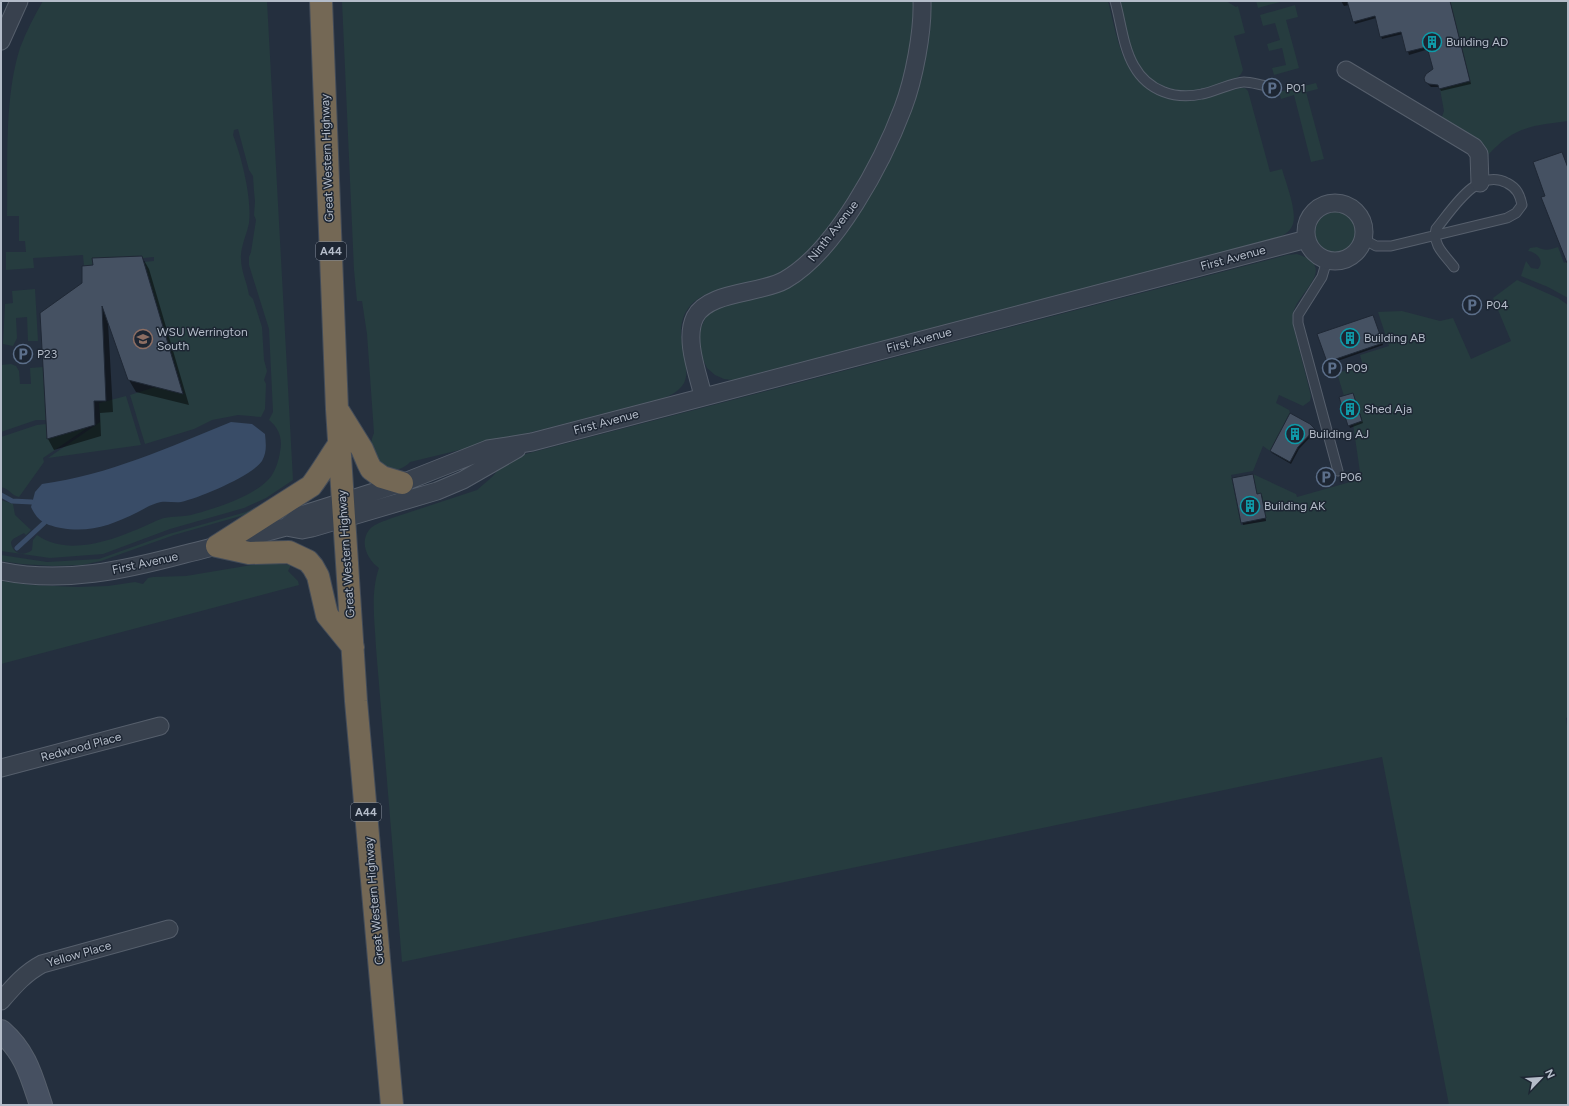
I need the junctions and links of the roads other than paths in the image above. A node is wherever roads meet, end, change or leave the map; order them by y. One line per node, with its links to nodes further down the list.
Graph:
1 (19, 1): 5 (street)
2 (321, 1): 15 (highway, Great Western Highway / A44)
3 (922, 1): 14 (street, Ninth Avenue)
4 (1115, 1): 7 (lane)
5 (1, 41)
6 (1346, 70): 8 (street)
7 (1268, 86)
8 (1480, 183): 9 (lane); 9 (lane)
9 (1434, 236): 11 (lane); 13 (lane)
10 (1307, 239): 11 (street); 12 (street); 14 (street, First Avenue)
11 (1363, 240): 12 (street)
12 (1327, 260): 18 (lane)
13 (1454, 267)
14 (704, 396): 16 (street, First Avenue)
15 (337, 409): 17 (highway, Great Western Highway / A44); 19 (highway)
16 (532, 442): 19 (street, First Avenue); 20 (street, First Avenue)
17 (340, 443): 20 (highway, Great Western Highway / A44); 21 (highway)
18 (1338, 471)
19 (402, 483): 20 (street, First Avenue)
20 (343, 511): 21 (street, First Avenue); 23 (highway, Great Western Highway / A44)
21 (218, 546): 22 (street, First Avenue); 23 (highway)
22 (1, 571)
23 (353, 647): 30 (highway, Great Western Highway / A44)
24 (160, 726): 25 (street, Redwood Place)
25 (1, 768)
26 (169, 929): 27 (street, Yellow Place)
27 (1, 1001)
28 (1, 1031): 29 (street)
29 (41, 1105)
30 (392, 1105)

